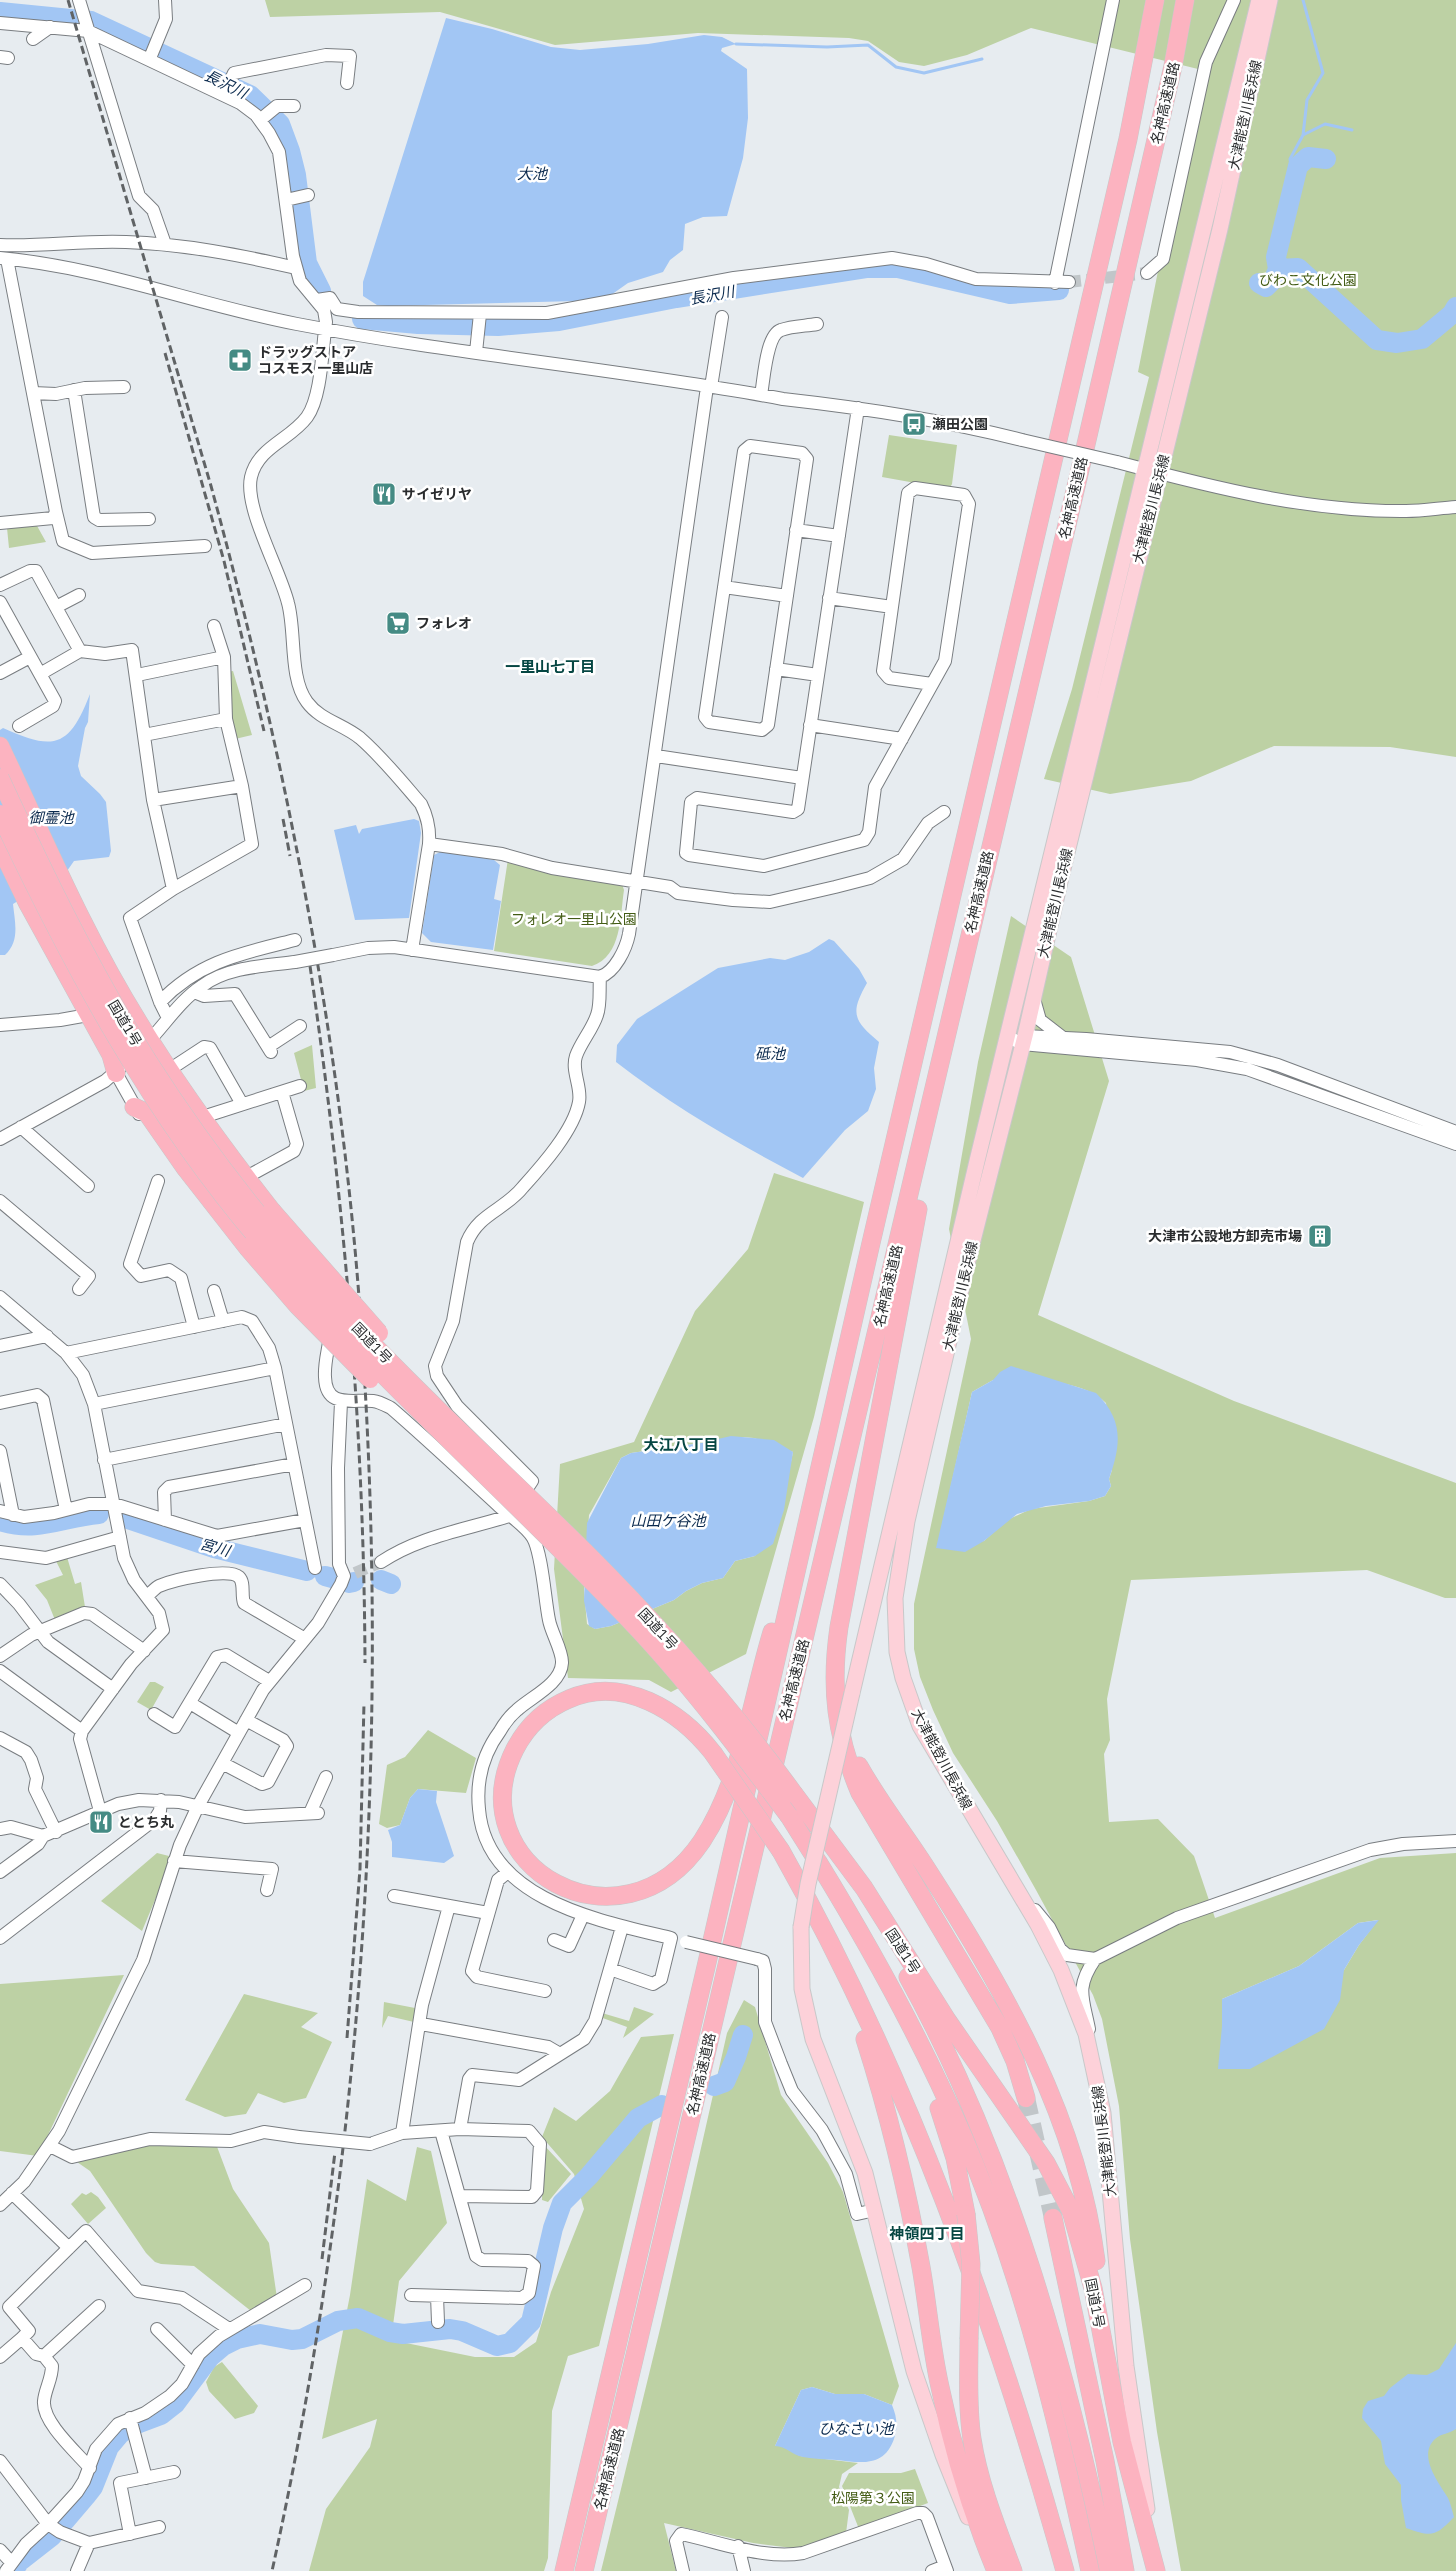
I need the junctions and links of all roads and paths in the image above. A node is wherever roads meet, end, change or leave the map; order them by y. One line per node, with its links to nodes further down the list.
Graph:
1 (79, 0): 11 (street)
2 (165, 0): 13 (street)
3 (1114, 0): 26 (street)
4 (1153, 0): 133 (highway, 名神高速道路)
5 (1185, 0): 89 (highway, 名神高速道路)
6 (1234, 0): 24 (street)
7 (1259, 0): 39 (main road, 大津能登川長浜線)
8 (1270, 0): 40 (main road, 大津能登川長浜線)
9 (0, 22): 10 (street)
10 (50, 27): 11 (street); 12 (street)
11 (88, 31): 13 (street); 20 (street)
12 (33, 39)
13 (150, 58): 15 (street)
14 (347, 83): 15 (street)
15 (224, 94): 17 (street)
16 (294, 106): 17 (street)
17 (260, 119): 19 (street)
18 (307, 195): 19 (street)
19 (286, 200): 23 (street)
20 (165, 244): 21 (street); 23 (street)
21 (0, 245)
22 (4, 259): 31 (street); 36 (street)
23 (296, 268): 27 (street)
24 (1147, 273)
25 (1069, 282): 26 (street)
26 (1055, 283): 28 (street)
27 (317, 300): 28 (street); 31 (street)
28 (480, 315): 32 (street)
29 (722, 316): 34 (street)
30 (816, 324): 37 (street)
31 (325, 329): 32 (street); 79 (street)
32 (476, 352): 34 (street)
33 (124, 387): 35 (street)
34 (709, 387): 37 (street); 72 (street)
35 (74, 390): 36 (street); 43 (street)
36 (33, 394): 42 (street)
37 (761, 395): 38 (street)
38 (858, 408): 39 (street, bridge); 46 (street)
39 (1145, 470): 40 (street); 94 (main road, 大津能登川長浜線)
40 (1160, 474): 41 (street); 87 (main road, 大津能登川長浜線)
41 (1456, 507)
42 (56, 512): 44 (street); 47 (street)
43 (149, 520)
44 (0, 523)
45 (796, 530): 46 (street); 49 (street); 51 (street)
46 (839, 536): 52 (street)
47 (205, 546)
48 (0, 585): 54 (street)
49 (724, 587): 51 (street); 60 (street)
50 (79, 595): 54 (street)
51 (786, 596): 60 (street)
52 (829, 598): 55 (street); 64 (street)
53 (0, 602): 59 (street)
54 (56, 607): 57 (street)
55 (892, 607): 65 (street); 65 (street)
56 (214, 626): 58 (street)
57 (80, 651): 62 (street); 63 (street)
58 (224, 656): 63 (street); 66 (street)
59 (30, 657): 61 (street); 62 (street)
60 (776, 669): 64 (street)
61 (0, 673)
62 (40, 674): 68 (street)
63 (137, 675): 69 (street)
64 (818, 675): 67 (street)
65 (932, 684): 70 (street)
66 (226, 719): 69 (street); 75 (street)
67 (810, 725): 70 (street); 74 (street)
68 (19, 726)
69 (144, 735): 76 (street)
70 (902, 739): 74 (street)
71 (0, 746): 97 (highway)
72 (656, 756): 74 (street); 81 (street)
73 (0, 778): 126 (highway, 国道1号, bridge)
74 (802, 778)
75 (242, 786): 76 (street); 82 (street)
76 (153, 800): 82 (street)
77 (944, 812): 81 (street)
78 (0, 814): 129 (highway, 国道1号, bridge)
79 (429, 844): 81 (street); 84 (street)
80 (0, 846): 90 (highway)
81 (636, 881): 85 (street)
82 (172, 889): 88 (street)
83 (295, 940): 88 (street)
84 (412, 950): 85 (street); 86 (street, bridge)
85 (600, 978): 126 (street)
86 (194, 992): 91 (street); 93 (street)
87 (1034, 996): 95 (street); 96 (main road, 大津能登川長浜線)
88 (160, 1002): 91 (street)
89 (951, 1008): 154 (highway); 230 (highway, 名神高速道路)
90 (88, 1015): 92 (street); 99 (highway)
91 (168, 1018): 97 (street)
92 (0, 1025)
93 (300, 1026)
94 (1007, 1036): 96 (street); 200 (main road, 大津能登川長浜線, bridge)
95 (1063, 1038): 96 (street); 106 (street)
96 (1023, 1040): 108 (street); 176 (main road, 大津能登川長浜線)
97 (152, 1043): 98 (street); 99 (street); 126 (highway, bridge)
98 (175, 1066): 102 (street); 104 (street)
99 (116, 1073): 103 (street); 105 (street)
100 (300, 1086): 101 (street)
101 (282, 1092): 102 (street); 109 (street)
102 (242, 1104): 104 (street)
103 (134, 1107): 121 (street); 129 (highway, bridge)
104 (209, 1114): 109 (street)
105 (21, 1128): 107 (street); 111 (street)
106 (1456, 1132)
107 (0, 1139)
108 (1456, 1144)
109 (252, 1174): 121 (street)
110 (158, 1181): 117 (street)
111 (88, 1186)
112 (0, 1201): 113 (street)
113 (79, 1289)
114 (214, 1291): 116 (street)
115 (0, 1297): 118 (street)
116 (223, 1321): 117 (street); 122 (street)
117 (194, 1327): 120 (street)
118 (47, 1336): 119 (street); 120 (street)
119 (0, 1346)
120 (66, 1354): 125 (street)
121 (327, 1354): 123 (street)
122 (275, 1368): 125 (street); 127 (street)
123 (341, 1402): 128 (street); 148 (street)
124 (0, 1403): 135 (street)
125 (94, 1404): 131 (street)
126 (449, 1409): 128 (street); 138 (street); 166 (highway, 国道1号, bridge)
127 (286, 1424): 131 (street); 132 (street)
128 (427, 1440): 138 (street)
129 (451, 1443): 172 (highway, 国道1号, bridge)
130 (0, 1451): 137 (street)
131 (104, 1460): 134 (street)
132 (294, 1464): 139 (street); 140 (street)
133 (817, 1483): 181 (highway, bridge); 229 (highway, 名神高速道路)
134 (114, 1504): 135 (street); 139 (street); 141 (street)
135 (66, 1510): 137 (street)
136 (0, 1511): 137 (street)
137 (13, 1515)
138 (510, 1516): 143 (street); 174 (street)
139 (165, 1520): 140 (street)
140 (306, 1520): 144 (street)
141 (120, 1537): 142 (street); 146 (street)
142 (0, 1552)
143 (381, 1562)
144 (315, 1568)
145 (0, 1584): 147 (street)
146 (147, 1596): 148 (street); 149 (street)
147 (40, 1632): 149 (street); 150 (street); 153 (street)
148 (305, 1639): 152 (street)
149 (144, 1651): 153 (street)
150 (0, 1656)
151 (0, 1671): 158 (street)
152 (269, 1681): 155 (street); 157 (street)
153 (113, 1689): 158 (street)
154 (834, 1690): 192 (highway); 214 (highway)
155 (190, 1703): 156 (street); 159 (street)
156 (154, 1714)
157 (246, 1720): 159 (street); 161 (street)
158 (82, 1731): 165 (street)
159 (239, 1733): 161 (street)
160 (0, 1738): 168 (street)
161 (222, 1763): 164 (street)
162 (326, 1777): 164 (street)
163 (161, 1800): 164 (street); 165 (street); 183 (street)
164 (198, 1806): 171 (street)
165 (100, 1811): 168 (street)
166 (811, 1819): 214 (highway, 国道1号); 238 (highway)
167 (0, 1829): 169 (street)
168 (56, 1832): 169 (street)
169 (43, 1836): 173 (street)
170 (1456, 1841): 186 (street)
171 (174, 1861): 175 (street); 196 (street)
172 (818, 1862): 235 (highway, 国道1号, bridge); 237 (highway)
173 (0, 1872)
174 (508, 1872): 179 (street); 180 (street)
175 (267, 1890)
176 (1020, 1895): 186 (street); 191 (main road, 大津能登川長浜線)
177 (394, 1896): 178 (street)
178 (449, 1906): 179 (street); 189 (street)
179 (488, 1913): 188 (street)
180 (584, 1915): 182 (street); 185 (street)
181 (818, 1920): 234 (highway); 236 (highway)
182 (622, 1926): 184 (street); 187 (street)
183 (1, 1933)
184 (671, 1938): 187 (street); 200 (street, bridge)
185 (554, 1940)
186 (1094, 1959): 191 (street)
187 (610, 1970): 190 (street)
188 (545, 1991)
189 (421, 2024): 190 (street); 195 (street)
190 (560, 2054): 193 (street)
191 (1091, 2054): 240 (main road, 大津能登川長浜線)
192 (1026, 2098)
193 (460, 2129): 194 (street); 198 (street)
194 (441, 2131): 195 (street); 198 (street)
195 (402, 2133): 196 (street, bridge)
196 (50, 2146): 197 (street)
197 (12, 2193): 199 (street); 202 (street)
198 (460, 2196): 205 (street)
199 (0, 2205)
200 (875, 2210): 234 (main road, 大津能登川長浜線)
201 (1053, 2218): 239 (highway)
202 (69, 2248): 209 (street); 210 (street)
203 (305, 2285): 209 (street)
204 (411, 2295): 205 (street)
205 (437, 2296): 207 (street)
206 (99, 2306): 211 (street)
207 (438, 2322)
208 (157, 2329): 213 (street)
209 (229, 2329): 213 (street)
210 (22, 2338): 211 (street); 212 (street)
211 (44, 2356): 217 (street)
212 (0, 2357)
213 (193, 2365): 215 (street)
214 (1113, 2400): 240 (highway, 国道1号)
215 (132, 2423): 217 (street); 219 (street)
216 (0, 2461): 221 (street)
217 (90, 2468): 221 (street)
218 (174, 2472): 219 (street)
219 (146, 2478): 222 (street)
220 (159, 2527): 222 (street)
221 (54, 2528): 223 (street); 226 (street)
222 (130, 2534): 223 (street)
223 (89, 2543): 228 (street)
224 (738, 2546): 227 (street); 231 (street); 232 (street)
225 (0, 2550): 226 (street)
226 (12, 2568)
227 (946, 2569): 233 (street)
228 (76, 2571)
229 (564, 2571)
230 (584, 2571)
231 (683, 2571)
232 (744, 2571)
233 (932, 2571)
234 (994, 2571)
235 (1013, 2571)
236 (1065, 2571)
237 (1090, 2571)
238 (1109, 2571)
239 (1125, 2571)
240 (1157, 2571)

